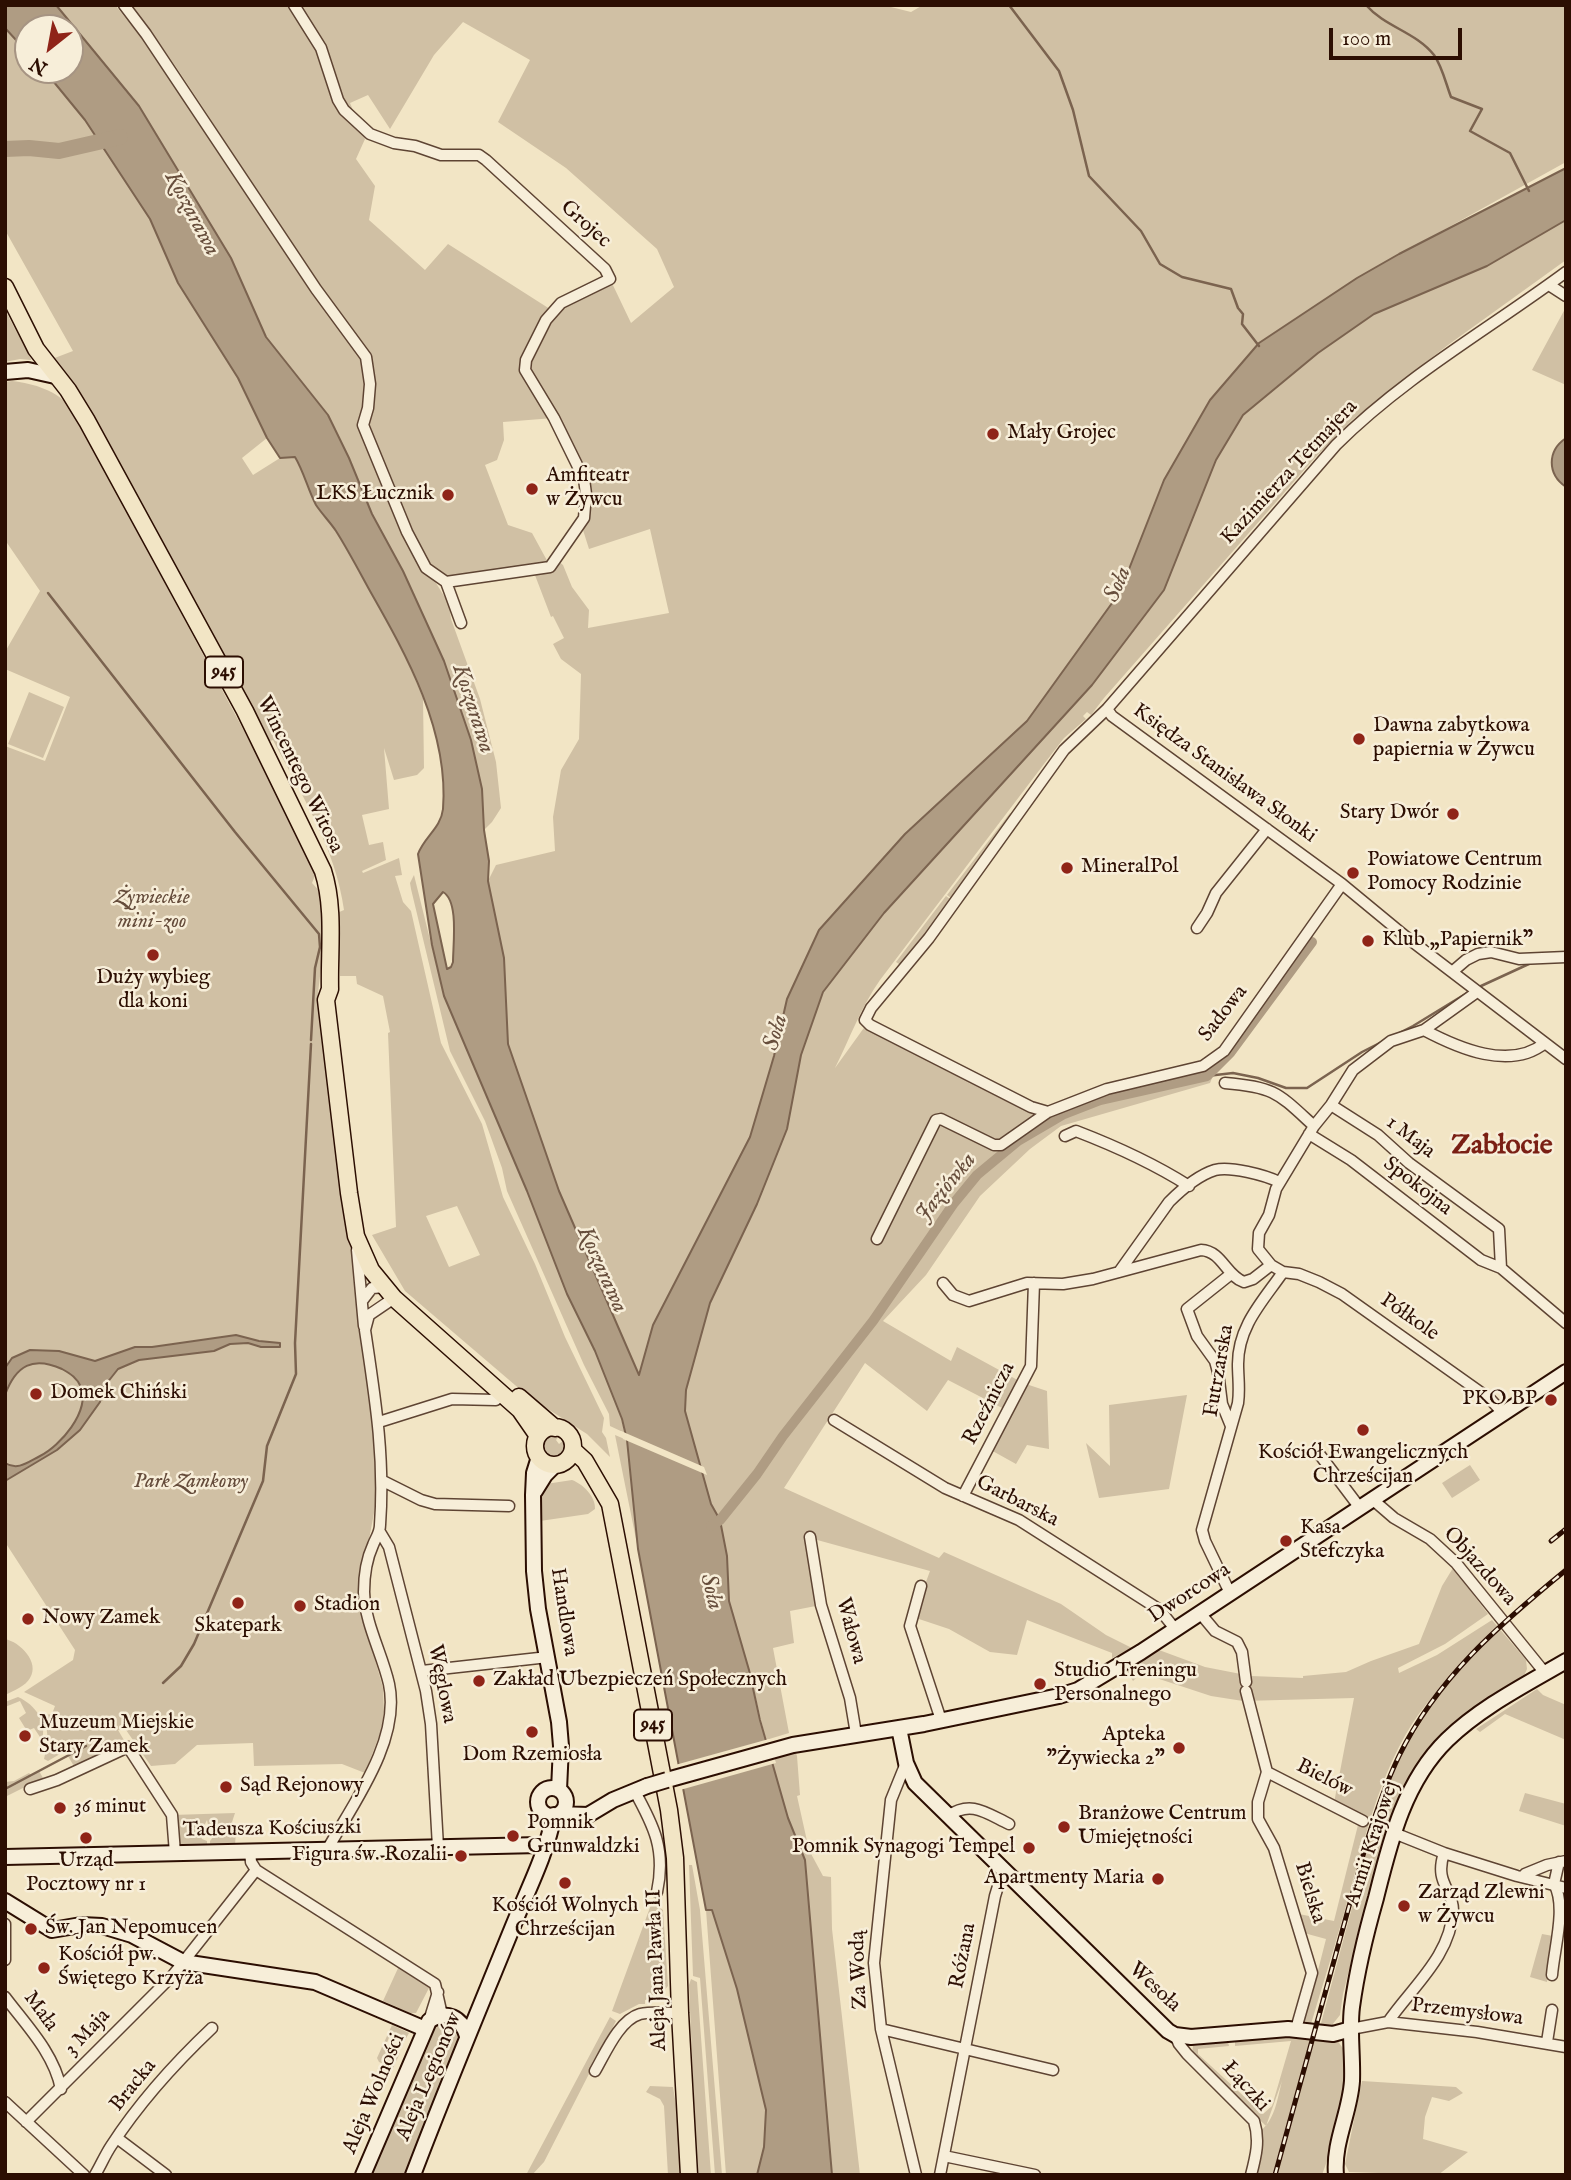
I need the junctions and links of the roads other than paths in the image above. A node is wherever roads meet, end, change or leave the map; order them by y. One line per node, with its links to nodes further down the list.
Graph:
1 (124, 5): 9 (street)
2 (294, 5): 9 (street, Grojec)
3 (1566, 272): 4 (street, Kazimierza Tetmajera)
4 (1549, 285): 6 (street); 11 (street, Kazimierza Tetmajera)
5 (5, 288): 8 (main road, Wincentego Witosa / 945)
6 (1566, 296)
7 (5, 372): 8 (street)
8 (55, 376): 17 (main road, Wincentego Witosa / 945)
9 (446, 583): 10 (street)
10 (461, 623)
11 (1107, 709): 12 (street, Księdza Stanisława Słonki); 24 (street, Księdza Stanisława Słonki)
12 (1267, 830): 13 (street, Księdza Stanisława Słonki); 14 (street)
13 (1342, 884): 16 (street, Księdza Stanisława Słonki); 24 (street, Sadowa)
14 (1197, 928)
15 (1566, 957): 16 (street)
16 (1452, 972): 18 (street, Księdza Stanisława Słonki)
17 (330, 989): 29 (main road, Wincentego Witosa / 945); 38 (main road, Wincentego Witosa / 945)
18 (1478, 992): 19 (street); 20 (street, Księdza Stanisława Słonki)
19 (1424, 1030): 20 (street); 23 (street)
20 (1545, 1043): 21 (street, Księdza Stanisława Słonki)
21 (1566, 1059)
22 (1225, 1083): 25 (street, Spokojna)
23 (1331, 1105): 25 (street); 32 (street, 1 Maja)
24 (1048, 1112): 30 (street, Sadowa)
25 (1311, 1130): 27 (street); 32 (street, Spokojna)
26 (1065, 1136): 28 (street)
27 (1279, 1182): 28 (street); 31 (street)
28 (1189, 1186): 33 (street)
29 (356, 1236): 38 (main road, Wincentego Witosa / 945); 39 (street)
30 (877, 1240)
31 (1271, 1265): 34 (street); 35 (street)
32 (1501, 1268): 40 (street)
33 (1119, 1272): 35 (street); 37 (street)
34 (1283, 1272): 44 (street, Półkole); 47 (street, Futrzarska)
35 (1231, 1274): 47 (street)
36 (943, 1283): 37 (street)
37 (1034, 1283): 55 (street, Rzeźnicza)
38 (391, 1291): 39 (street); 41 (street); 48 (main road, 945); 49 (main road, 945)
39 (362, 1301): 41 (street)
40 (1566, 1322)
41 (365, 1330): 46 (street)
42 (1566, 1372): 44 (street, Dworcowa)
43 (496, 1400): 46 (street)
44 (1503, 1413): 56 (street, Dworcowa)
45 (834, 1420): 55 (street, Garbarska)
46 (379, 1422): 53 (street)
47 (1231, 1426): 62 (street, Futrzarska)
48 (555, 1428): 49 (main road); 52 (main road, 945)
49 (538, 1436): 51 (main road)
50 (1320, 1455): 58 (street)
51 (539, 1457): 52 (main road, 945); 54 (street, Handlowa)
52 (564, 1459): 54 (street); 107 (main road, Aleja Jana Pawła II / 945)
53 (383, 1481): 57 (street); 59 (street)
54 (533, 1495): 65 (street, Handlowa)
55 (964, 1496): 64 (street, Garbarska)
56 (1372, 1499): 58 (street, Dworcowa); 68 (street, Objazdowa)
57 (509, 1506)
58 (1360, 1508): 62 (street, Dworcowa)
59 (380, 1532): 67 (street, Węglowa); 85 (street)
60 (810, 1537): 71 (street, Wałowa)
61 (921, 1586): 69 (street)
62 (1230, 1593): 63 (street, Dworcowa)
63 (1200, 1613): 64 (street, Dworcowa); 73 (street, Bielów)
64 (1175, 1629): 69 (street, Dworcowa)
65 (548, 1657): 67 (street); 76 (street, Handlowa)
66 (1566, 1661): 68 (street, Armii Krajowej)
67 (422, 1671): 84 (street, Węglowa)
68 (1545, 1673): 82 (street, Armii Krajowej)
69 (941, 1720): 70 (street, Dworcowa)
70 (899, 1728): 71 (street, Dworcowa); 72 (street, Wesoła)
71 (856, 1734): 74 (street, Dworcowa, bridge)
72 (906, 1763): 79 (street, Wesoła); 112 (street, Za Wodą)
73 (1267, 1772): 80 (street, Bielów); 113 (street, Bielska)
74 (640, 1788): 77 (street); 97 (street)
75 (30, 1789): 87 (street)
76 (558, 1793): 77 (street); 78 (street); 78 (street)
77 (608, 1802): 78 (street)
78 (553, 1814): 83 (street, Aleja Legionów); 90 (street, Aleja Legionów)
79 (948, 1816): 81 (street); 93 (street, Wesoła)
80 (1363, 1821)
81 (1009, 1824)
82 (1394, 1833): 88 (street); 114 (street, Armii Krajowej)
83 (540, 1845): 84 (street, Tadeusza Kościuszki); 90 (street, Aleja Legionów)
84 (438, 1847): 85 (street, Tadeusza Kościuszki)
85 (327, 1850): 86 (street, Tadeusza Kościuszki)
86 (250, 1852): 87 (street, Tadeusza Kościuszki); 92 (street)
87 (175, 1853): 89 (street, Tadeusza Kościuszki)
88 (1444, 1853): 94 (street); 109 (street)
89 (5, 1857)
90 (540, 1861): 111 (street, Aleja Legionów)
91 (1562, 1862): 94 (street); 95 (street)
92 (256, 1870): 103 (street, 3 Maja); 108 (street)
93 (1006, 1873): 115 (street, Wesoła); 118 (street, Różana)
94 (1522, 1877): 95 (street)
95 (1554, 1884): 96 (street); 104 (street)
96 (1566, 1888)
97 (657, 1892)
98 (5, 1901): 99 (street)
99 (25, 1914): 101 (street); 103 (street)
100 (5, 1924): 101 (street)
101 (6, 1930): 102 (street)
102 (5, 1960)
103 (183, 1962): 108 (street); 121 (street, 3 Maja)
104 (1552, 1975)
105 (5, 1997): 121 (street, Mała)
106 (1552, 2010): 116 (street, Przemysłowa)
107 (680, 2013): 120 (street); 131 (main road, Aleja Jana Pawła II / 945)
108 (432, 2022): 111 (street); 129 (street, Aleja Wolności)
109 (1388, 2022): 114 (street, Przemysłowa); 116 (street, Przemysłowa)
110 (212, 2028): 124 (street, Bracka)
111 (464, 2029): 130 (street, Aleja Legionów)
112 (881, 2029): 118 (street); 132 (street, Za Wodą)
113 (1296, 2029): 114 (street, Wesoła); 115 (street, Wesoła)
114 (1351, 2029): 136 (street)
115 (1175, 2035): 135 (street, Łączki)
116 (1547, 2042): 117 (street)
117 (1566, 2047)
118 (965, 2048): 119 (street); 125 (street, Różana)
119 (1053, 2070)
120 (595, 2071)
121 (61, 2089): 123 (street, 3 Maja)
122 (5, 2102): 123 (street)
123 (26, 2122): 126 (street)
124 (117, 2138): 127 (street, Bracka); 128 (street)
125 (944, 2156): 133 (street, Różana); 134 (street)
126 (84, 2175)
127 (95, 2175)
128 (166, 2175)
129 (363, 2175)
130 (413, 2175)
131 (689, 2175)
132 (916, 2175)
133 (940, 2175)
134 (1035, 2175)
135 (1251, 2175)
136 (1336, 2175)

